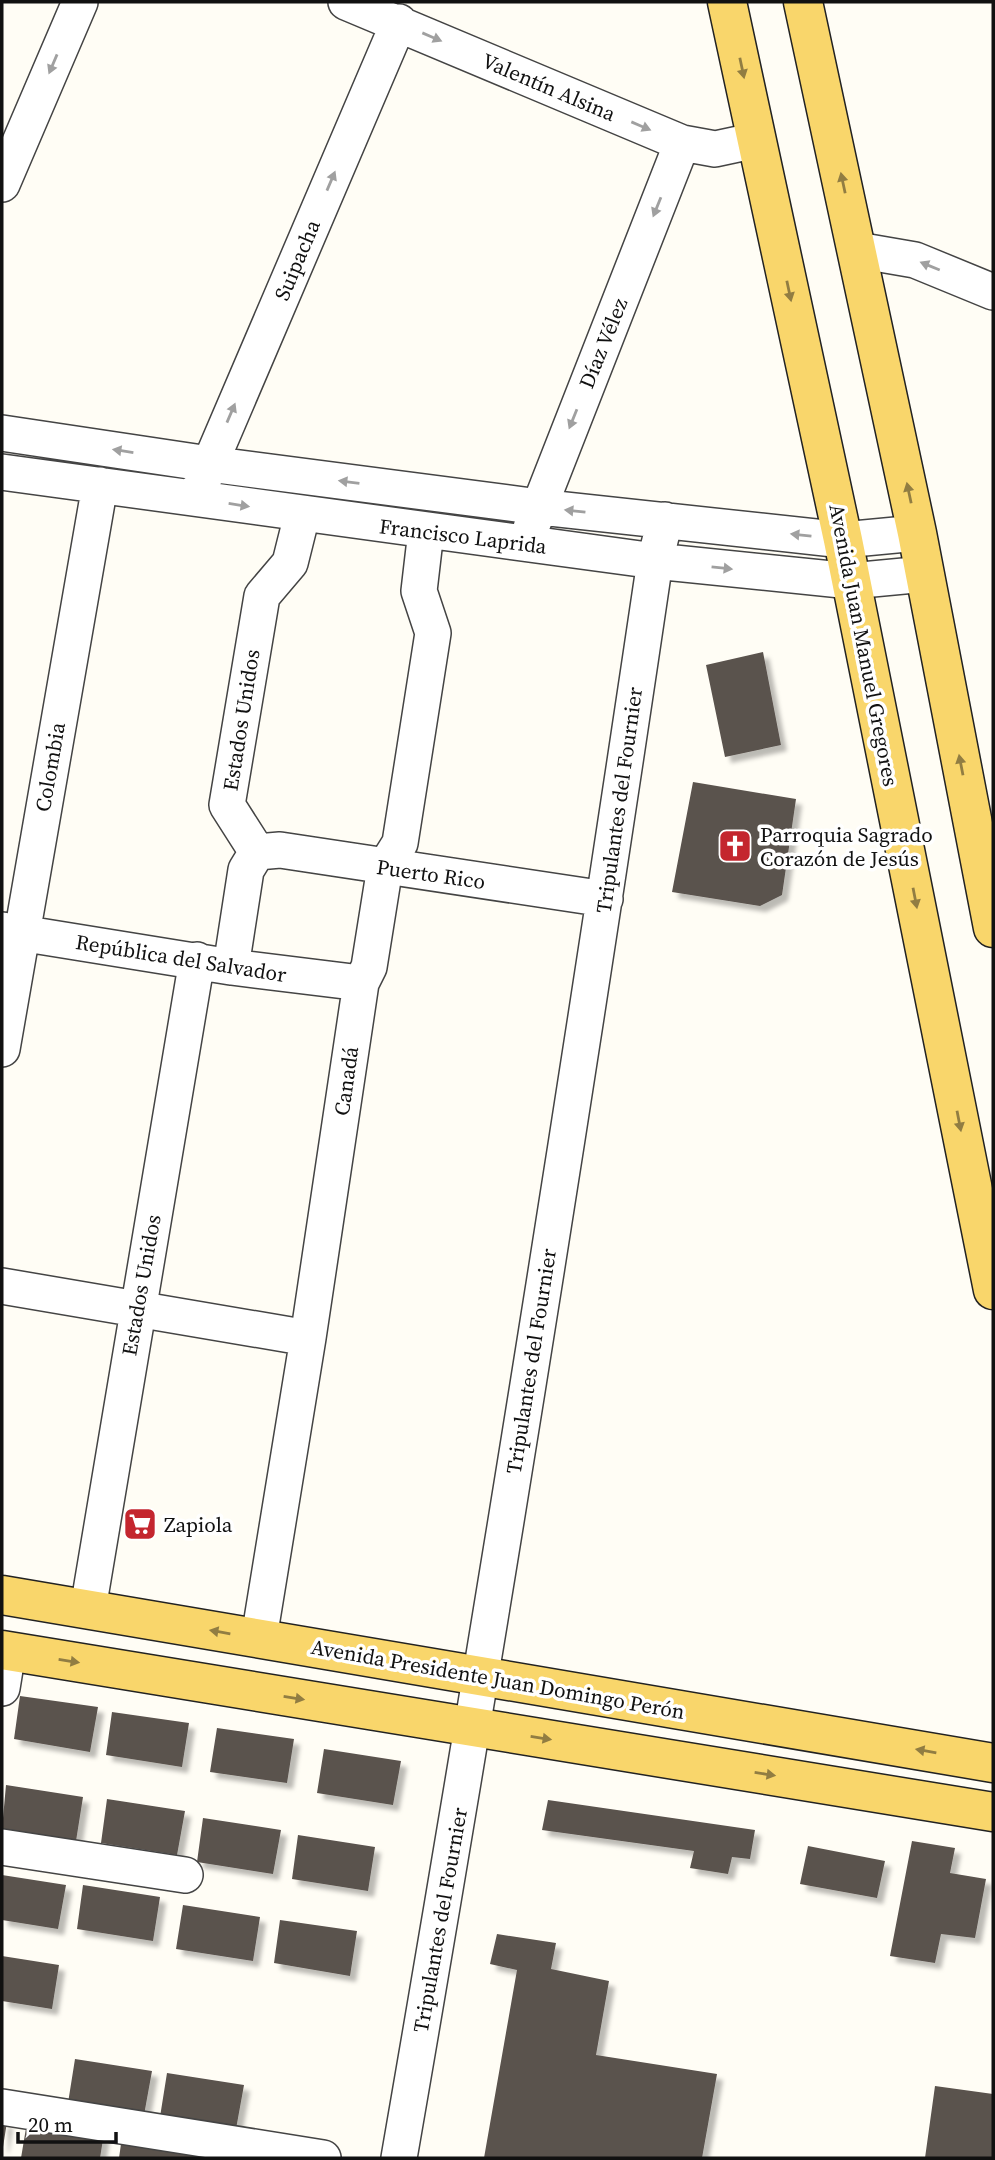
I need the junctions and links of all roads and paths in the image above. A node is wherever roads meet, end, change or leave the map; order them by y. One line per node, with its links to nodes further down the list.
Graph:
1 (80, 2): 8 (street, one-way to 8)
2 (346, 2): 5 (street, Valentín Alsina)
3 (727, 2): 6 (main road, Avenida Juan Manuel Gregores, one-way to 6)
4 (803, 2): 9 (main road, one-way to 4)
5 (399, 22): 7 (street, Valentín Alsina, one-way to 7); 12 (street, Suipacha, one-way to 5)
6 (757, 140): 7 (street, Valentín Alsina); 21 (main road, Avenida Juan Manuel Gregores, one-way to 21)
7 (682, 144): 16 (street, Díaz Vélez, one-way to 16)
8 (2, 184)
9 (857, 250): 10 (street, one-way to 9); 20 (main road, one-way to 9)
10 (993, 292)
11 (2, 433): 12 (street, Francisco Laprida, one-way to 11)
12 (209, 464): 15 (street, Suipacha); 16 (street, Francisco Laprida, one-way to 12)
13 (2, 472): 14 (street, Francisco Laprida)
14 (100, 485): 15 (street, Francisco Laprida); 31 (street, Colombia)
15 (196, 498): 17 (street, Francisco Laprida, one-way to 17)
16 (539, 507): 18 (street, Francisco Laprida, one-way to 16); 22 (street, Díaz Vélez)
17 (302, 515): 19 (street, Francisco Laprida); 27 (street, Estados Unidos)
18 (665, 520): 21 (street, Francisco Laprida, one-way to 18); 23 (street, Tripulantes del Fournier)
19 (426, 531): 22 (street, Francisco Laprida); 28 (street, Canadá)
20 (917, 533): 21 (street, Francisco Laprida); 24 (main road)
21 (843, 540): 25 (main road, Avenida Juan Manuel Gregores)
22 (525, 544): 23 (street, Francisco Laprida)
23 (654, 561): 25 (street, Francisco Laprida, one-way to 25); 29 (street, Tripulantes del Fournier)
24 (925, 574): 25 (street, Francisco Laprida); 26 (main road, one-way to 24)
25 (851, 581): 37 (main road, Avenida Juan Manuel Gregores, one-way to 37)
26 (981, 806): 30 (main road)
27 (257, 852): 28 (street, Puerto Rico); 33 (street)
28 (385, 867): 29 (street, Puerto Rico); 34 (street, Canadá)
29 (605, 899): 44 (street, Tripulantes del Fournier)
30 (993, 928)
31 (11, 932): 32 (street, República del Salvador); 35 (street, Colombia)
32 (197, 960): 33 (street, República del Salvador); 38 (street, Estados Unidos)
33 (231, 967): 34 (street, República del Salvador)
34 (360, 983): 39 (street, Canadá)
35 (2, 1049)
36 (2, 1286): 38 (street)
37 (993, 1290)
38 (137, 1308): 39 (street); 41 (street, Estados Unidos)
39 (308, 1338): 42 (street, Canadá)
40 (2, 1595): 41 (main road, Avenida Presidente Juan Domingo Perón)
41 (88, 1609): 42 (main road, Avenida Presidente Juan Domingo Perón, one-way to 41)
42 (258, 1639): 44 (main road, Avenida Presidente Juan Domingo Perón)
43 (4, 1663): 45 (main road, one-way to 45)
44 (480, 1676): 45 (street, Tripulantes del Fournier); 46 (main road, Avenida Presidente Juan Domingo Perón, one-way to 44)
45 (473, 1727): 47 (main road, one-way to 47); 52 (street, Tripulantes del Fournier)
46 (993, 1763)
47 (993, 1812)
48 (2, 1847): 49 (street)
49 (185, 1875)
50 (2, 2107): 51 (street)
51 (323, 2158)
52 (399, 2158)

